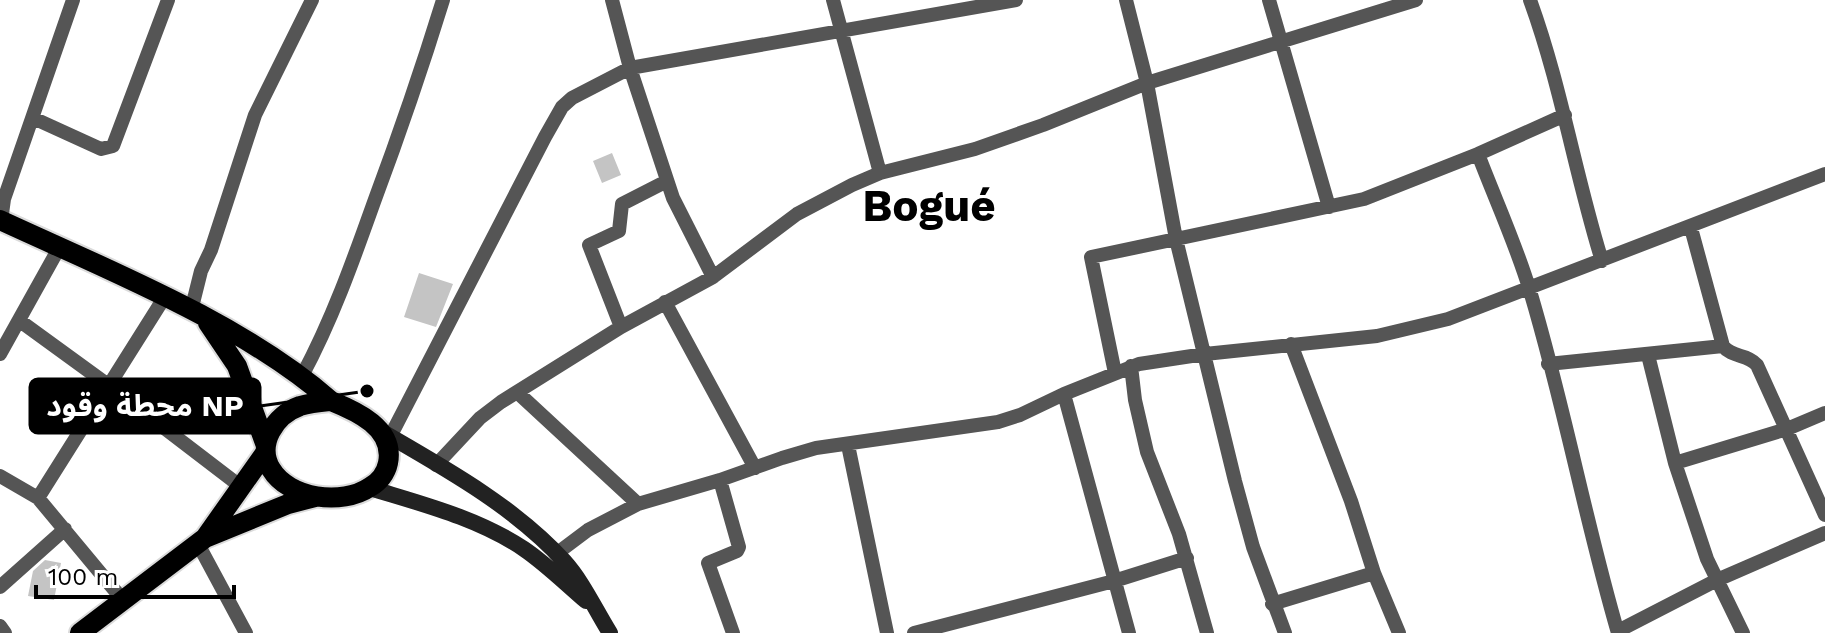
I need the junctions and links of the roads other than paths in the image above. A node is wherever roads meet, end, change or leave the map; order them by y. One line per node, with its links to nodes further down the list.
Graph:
1 (73, 0): 17 (street)
2 (168, 0): 17 (street)
3 (312, 0): 32 (street)
4 (443, 0): 43 (street)
5 (612, 0): 14 (street)
6 (833, 0): 12 (street)
7 (1016, 0): 12 (street)
8 (1126, 0): 15 (street)
9 (1269, 0): 13 (street)
10 (1530, 0): 16 (street)
11 (1412, 1): 13 (street)
12 (843, 32): 14 (street); 19 (street)
13 (1281, 41): 15 (street); 22 (street)
14 (630, 68): 21 (street); 50 (street)
15 (1147, 83): 19 (street); 25 (street)
16 (1565, 115): 18 (street); 27 (street)
17 (33, 118): 23 (street)
18 (1478, 154): 22 (street); 29 (street)
19 (880, 173): 28 (street)
20 (1825, 174): 24 (street)
21 (667, 181): 28 (street); 34 (street)
22 (1329, 207): 25 (street)
23 (0, 220): 26 (main road)
24 (1691, 228): 27 (street); 36 (street)
25 (1176, 239): 38 (street); 42 (street)
26 (59, 248): 30 (main road); 33 (street)
27 (1602, 261): 29 (street)
28 (713, 277): 31 (street)
29 (1530, 289): 35 (street); 40 (street)
30 (164, 298): 32 (main road); 44 (street)
31 (665, 302): 34 (street); 55 (street)
32 (198, 315): 43 (main road); 52 (main road)
33 (20, 321): 37 (street); 44 (street)
34 (621, 327): 45 (street)
35 (1291, 344): 38 (street); 69 (street)
36 (1723, 346): 39 (street); 49 (street)
37 (0, 354)
38 (1205, 354): 41 (street); 74 (street)
39 (1648, 355): 40 (street); 53 (street)
40 (1548, 364): 78 (street)
41 (1131, 366): 42 (street); 68 (street)
42 (1115, 373): 46 (street)
43 (302, 376): 47 (main road)
44 (108, 385): 58 (street); 61 (street)
45 (517, 392): 54 (street); 62 (street)
46 (1064, 394): 51 (street); 71 (street)
47 (331, 401): 50 (main road); 52 (main road)
48 (1825, 413): 49 (street)
49 (1787, 429): 53 (street); 63 (street)
50 (385, 434): 54 (street); 59 (main road)
51 (848, 445): 55 (street); 83 (street)
52 (265, 448): 58 (main road); 60 (main road)
53 (1675, 463): 70 (street)
54 (436, 465): 67 (street)
55 (755, 468): 57 (street)
56 (0, 476): 61 (street)
57 (720, 480): 62 (street); 82 (street)
58 (240, 486): 66 (main road)
59 (370, 488): 60 (main road); 75 (street)
60 (315, 497): 66 (main road)
61 (38, 498): 64 (street)
62 (638, 504): 67 (street)
63 (1825, 515)
64 (65, 529): 72 (street); 73 (street)
65 (1825, 533): 70 (street)
66 (201, 540): 73 (main road); 80 (street)
67 (556, 554): 75 (street)
68 (1187, 558): 71 (street); 86 (street)
69 (1374, 573): 74 (street); 88 (street)
70 (1717, 580): 78 (street); 89 (street)
71 (1114, 581): 84 (street); 85 (street)
72 (0, 587)
73 (122, 599): 77 (main road)
74 (1272, 604): 87 (street)
75 (596, 609): 81 (street)
76 (0, 626): 79 (street)
77 (92, 629)
78 (1618, 632)
79 (5, 633)
80 (246, 633)
81 (610, 633)
82 (733, 633)
83 (887, 633)
84 (914, 633)
85 (1129, 633)
86 (1207, 633)
87 (1285, 633)
88 (1399, 633)
89 (1743, 633)

